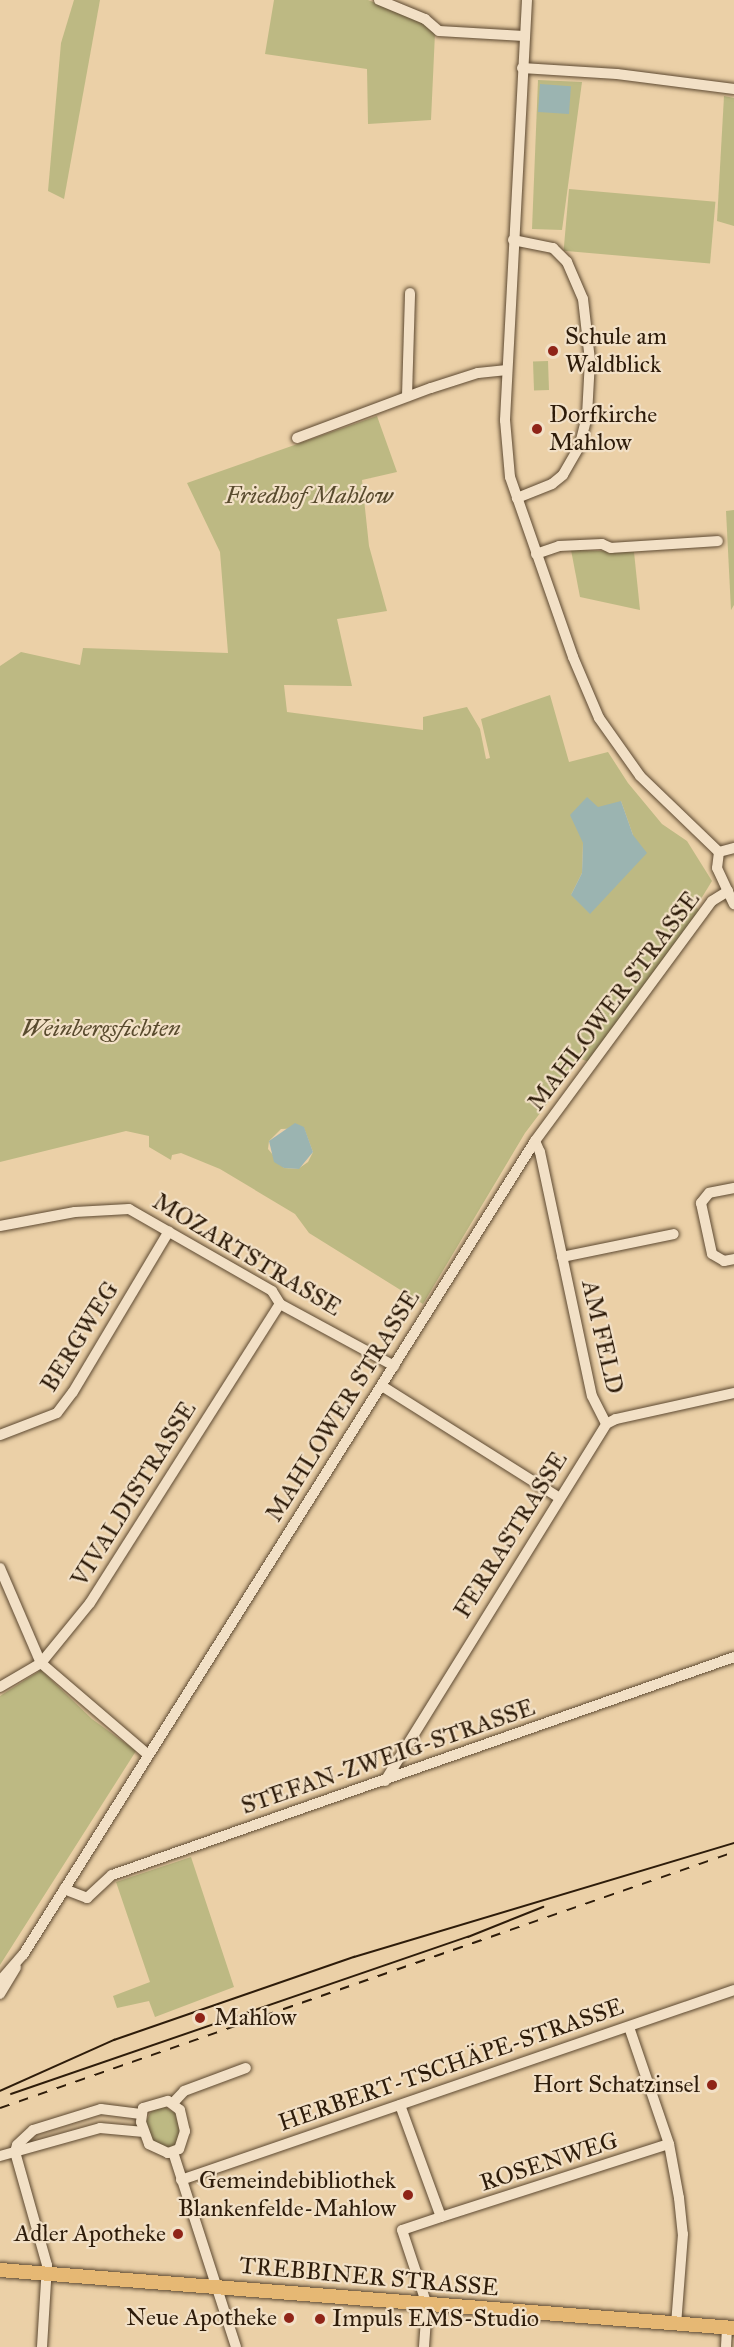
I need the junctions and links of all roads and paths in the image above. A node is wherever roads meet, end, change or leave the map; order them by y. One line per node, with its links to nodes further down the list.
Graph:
1 (379, 0): 3 (street)
2 (528, 0): 3 (street)
3 (524, 36): 4 (street)
4 (522, 68): 5 (street); 6 (street)
5 (734, 89)
6 (513, 240): 8 (street); 11 (street)
7 (410, 293): 9 (street)
8 (507, 370): 9 (street); 11 (street)
9 (407, 396): 10 (street)
10 (297, 438)
11 (517, 498): 13 (street)
12 (718, 541): 13 (street)
13 (536, 554): 15 (street)
14 (734, 848): 15 (street)
15 (718, 852): 16 (street)
16 (728, 891): 17 (street); 18 (street, MAHLOWER STRASSE)
17 (734, 904)
18 (535, 1141): 23 (street, AM FELD); 26 (street, MAHLOWER STRASSE)
19 (734, 1188): 24 (street)
20 (0, 1227): 21 (street, MOZARTSTRASSE)
21 (169, 1231): 25 (street, MOZARTSTRASSE); 30 (street, BERGWEG)
22 (674, 1234): 23 (street, AM FELD)
23 (562, 1257): 29 (street, AM FELD)
24 (734, 1259)
25 (280, 1304): 26 (street, MOZARTSTRASSE); 34 (street, VIVALDISTRASSE)
26 (394, 1366): 27 (street, MAHLOWER STRASSE)
27 (382, 1386): 31 (street); 36 (street, MAHLOWER STRASSE)
28 (734, 1393): 29 (street)
29 (611, 1421): 31 (street, FERRASTRASSE)
30 (0, 1435)
31 (560, 1498): 37 (street, FERRASTRASSE)
32 (0, 1568): 34 (street)
33 (734, 1657): 37 (street, STEFAN-ZWEIG-STRASSE)
34 (41, 1663): 35 (street, VIVALDISTRASSE); 36 (street)
35 (0, 1687)
36 (146, 1753): 38 (street, MAHLOWER STRASSE)
37 (384, 1781): 38 (street, STEFAN-ZWEIG-STRASSE)
38 (64, 1889): 39 (street, MAHLOWER STRASSE)
39 (18, 1961): 40 (street, MAHLOWER STRASSE); 42 (street, MAHLOWER STRASSE)
40 (0, 1982)
41 (734, 1990): 43 (street, HERBERT-TSCHÄPE-STRASSE)
42 (0, 1994)
43 (629, 2026): 46 (street, HERBERT-TSCHÄPE-STRASSE); 49 (street)
44 (246, 2068): 45 (street)
45 (173, 2103): 47 (street); 51 (street)
46 (400, 2105): 53 (street, HERBERT-TSCHÄPE-STRASSE); 54 (street)
47 (141, 2114): 48 (street); 50 (street)
48 (144, 2132): 50 (street); 51 (street)
49 (669, 2144): 54 (street, ROSENWEG); 59 (street)
50 (15, 2152): 52 (street); 56 (street)
51 (173, 2152): 53 (street)
52 (0, 2156)
53 (182, 2180): 57 (street)
54 (441, 2217): 58 (street, ROSENWEG)
55 (0, 2270): 56 (main road, TREBBINER STRASSE)
56 (46, 2275): 57 (main road, TREBBINER STRASSE); 61 (street)
57 (218, 2287): 58 (main road, TREBBINER STRASSE); 62 (street)
58 (428, 2305): 59 (main road, TREBBINER STRASSE); 63 (street)
59 (676, 2324): 60 (main road, TREBBINER STRASSE)
60 (730, 2328): 64 (street)
61 (42, 2347)
62 (236, 2347)
63 (424, 2347)
64 (726, 2347)

